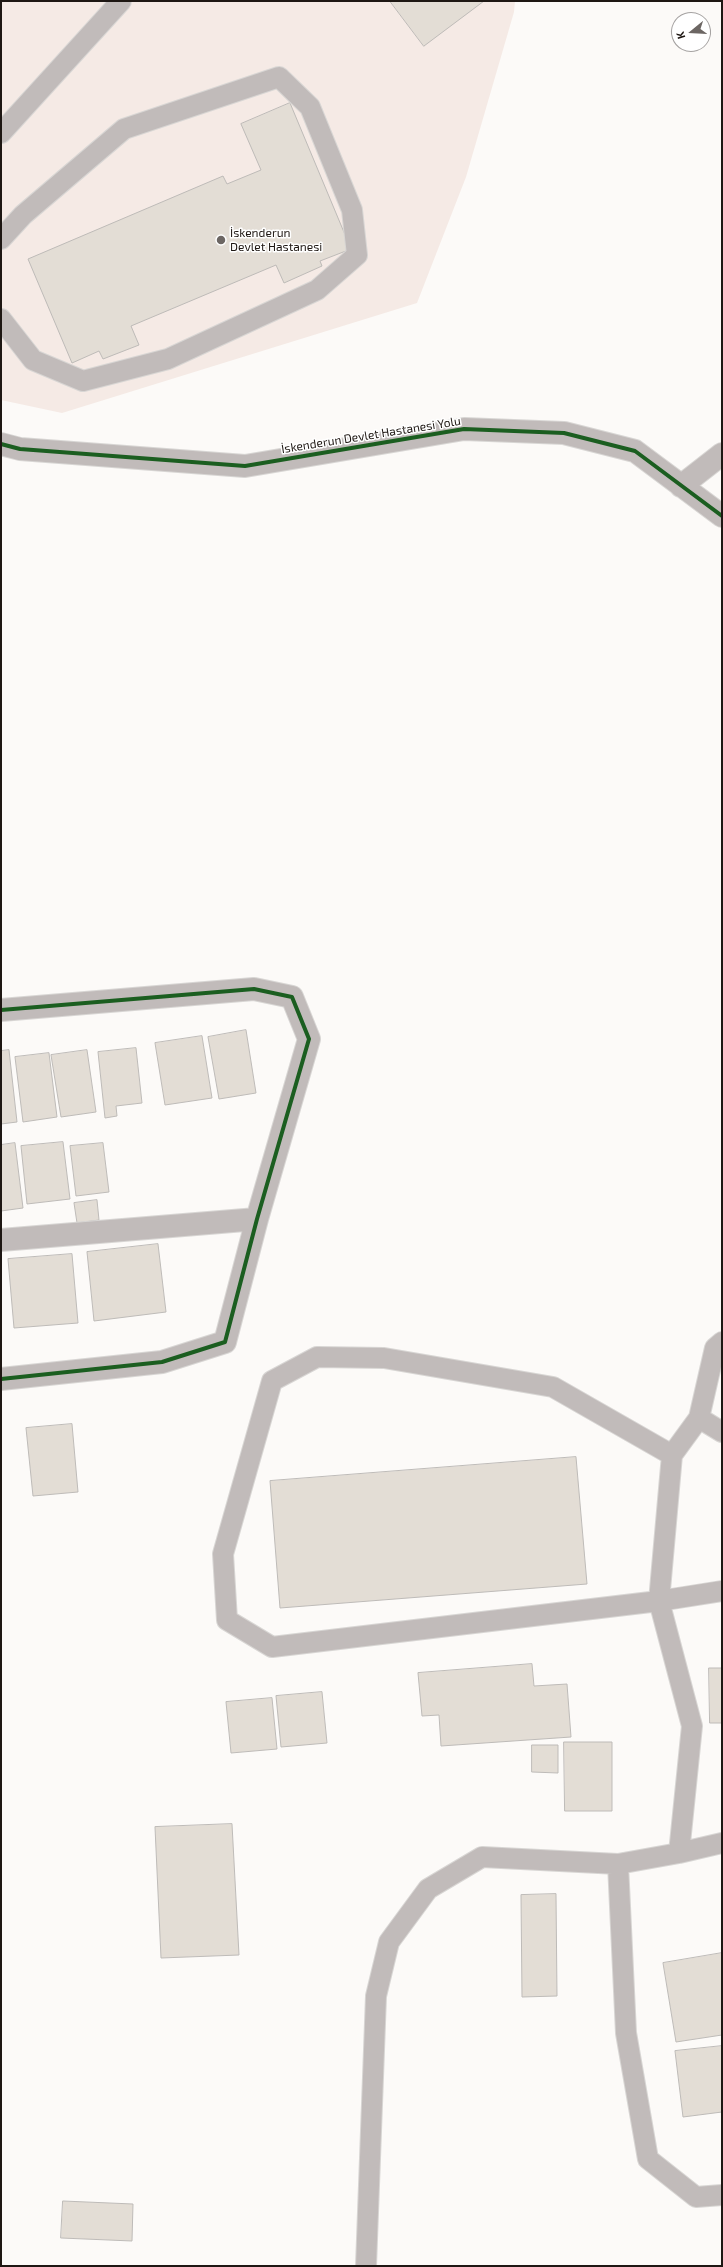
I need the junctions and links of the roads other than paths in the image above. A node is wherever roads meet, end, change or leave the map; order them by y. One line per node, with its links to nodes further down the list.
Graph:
1 (121, 1): 2 (lane)
2 (1, 132)
3 (1, 239): 4 (lane)
4 (1, 319)
5 (1, 444): 7 (street, İskenderun Devlet Hastanesi Yolu)
6 (722, 454): 7 (street)
7 (682, 486): 8 (street, İskenderun Devlet Hastanesi Yolu)
8 (722, 516)
9 (1, 1010): 10 (street)
10 (257, 1219): 11 (street); 13 (street)
11 (1, 1240)
12 (722, 1342): 14 (lane)
13 (1, 1378)
14 (699, 1418): 15 (lane); 16 (lane)
15 (722, 1432)
16 (672, 1455): 18 (lane); 18 (lane)
17 (722, 1591): 18 (lane)
18 (659, 1601): 20 (lane)
19 (722, 1843): 20 (lane)
20 (679, 1854): 21 (lane)
21 (618, 1864): 22 (lane); 23 (lane)
22 (722, 2195)
23 (366, 2266)

